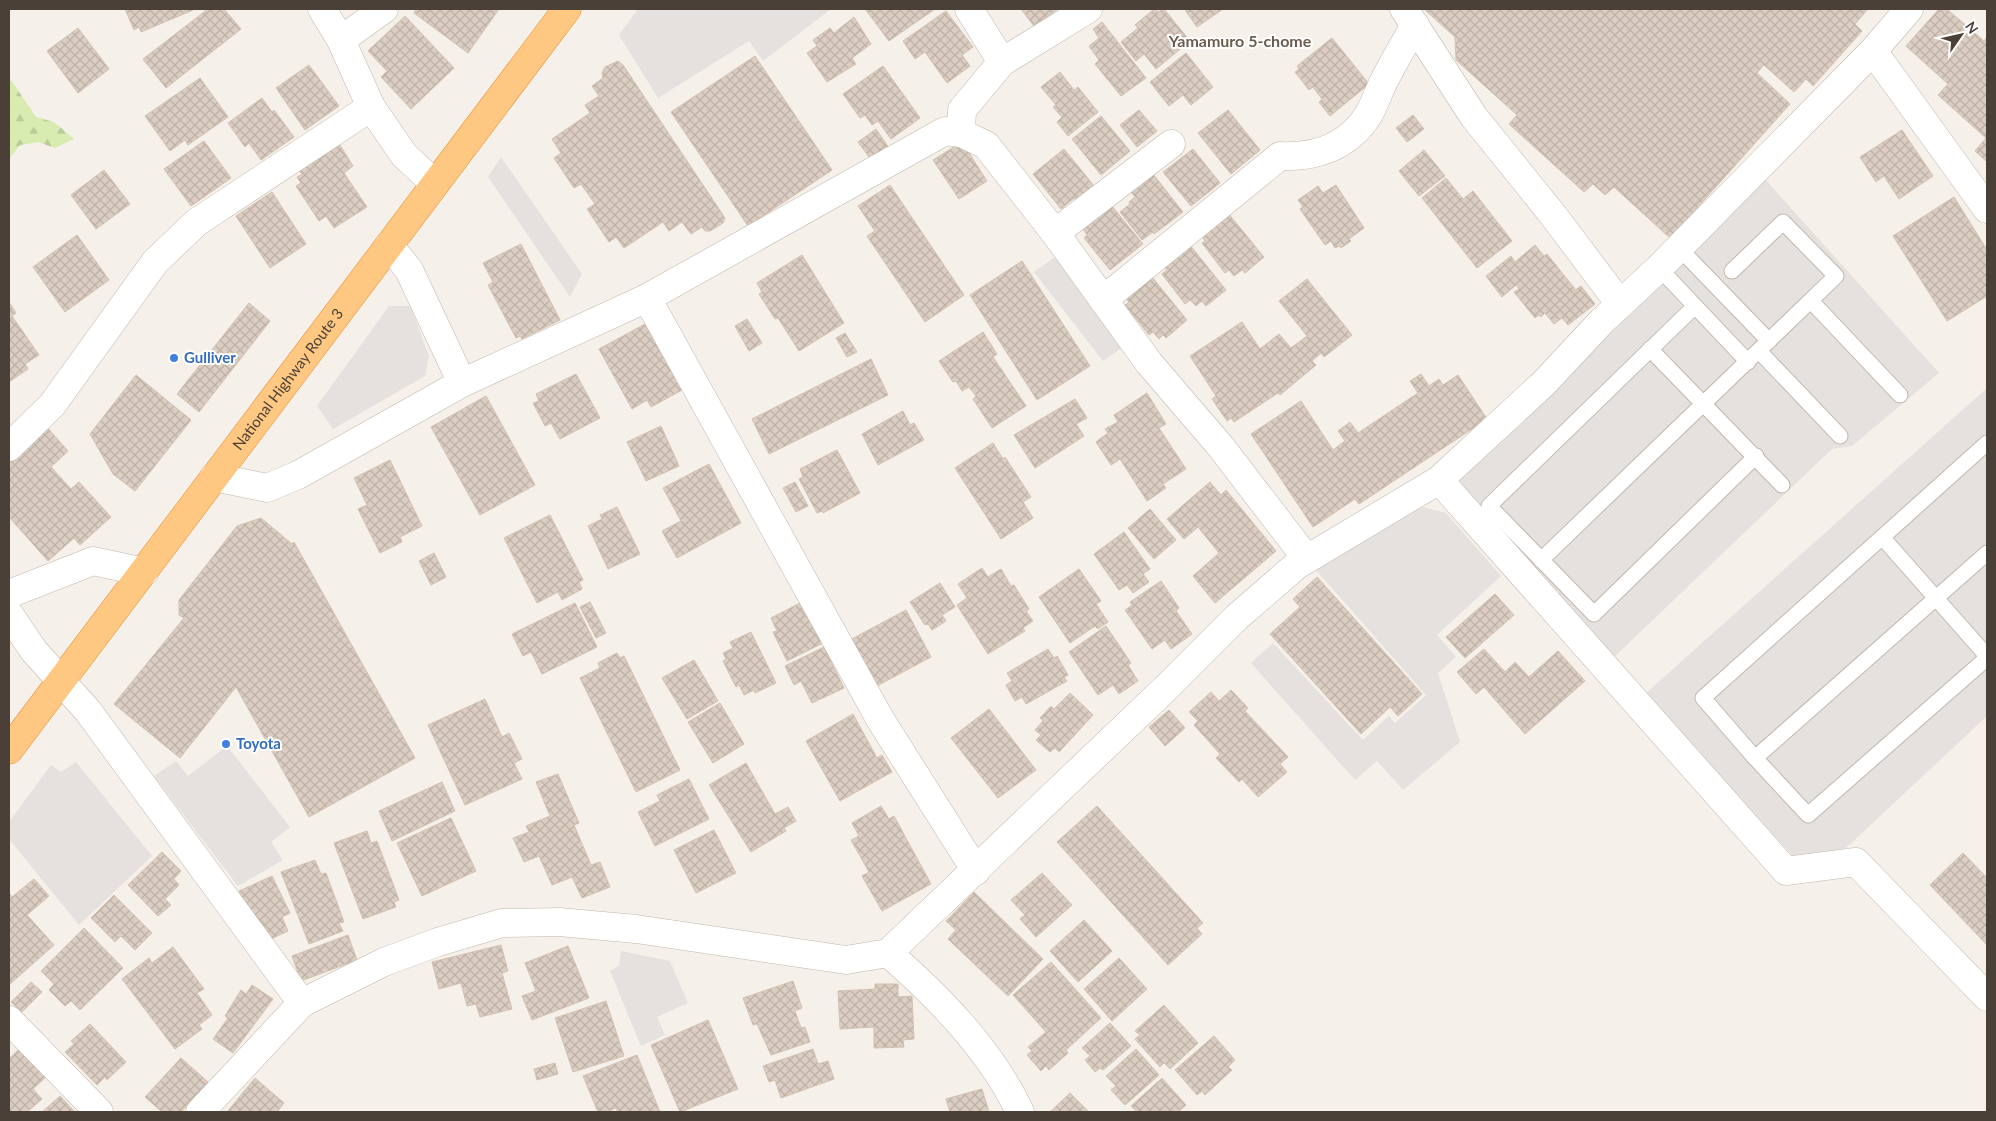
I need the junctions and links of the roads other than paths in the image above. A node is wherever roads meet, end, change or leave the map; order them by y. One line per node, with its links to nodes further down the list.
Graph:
1 (322, 9): 8 (street)
2 (384, 9): 8 (street)
3 (567, 9): 14 (highway, National Highway Route 3)
4 (969, 9): 10 (street)
5 (1088, 9): 10 (street)
6 (1909, 9): 9 (street)
7 (1409, 17): 22 (street); 24 (street)
8 (342, 40): 11 (street)
9 (1873, 51): 15 (street); 18 (street)
10 (1002, 62): 12 (street)
11 (371, 107): 14 (street); 34 (street)
12 (961, 134): 16 (street); 21 (street)
13 (1171, 144): 16 (street)
14 (435, 184): 17 (highway, National Highway Route 3)
15 (1987, 209)
16 (1055, 233): 22 (street)
17 (389, 245): 29 (street); 36 (highway, National Highway Route 3)
18 (1679, 248): 19 (street); 26 (lane)
19 (1659, 268): 24 (street); 25 (lane)
20 (1732, 270): 23 (lane)
21 (647, 298): 29 (street); 51 (street)
22 (1103, 300): 41 (street)
23 (1811, 301): 26 (lane); 30 (lane)
24 (1620, 304): 37 (street)
25 (1695, 306): 27 (lane); 28 (lane)
26 (1764, 346): 28 (lane); 32 (lane)
27 (1650, 349): 31 (lane); 42 (lane)
28 (1748, 362): 31 (lane)
29 (462, 383): 36 (street)
30 (1900, 394)
31 (1704, 404): 35 (lane); 42 (lane)
32 (1840, 436)
33 (1987, 443): 39 (lane)
34 (9, 447)
35 (1756, 456): 38 (lane); 42 (lane)
36 (214, 477): 43 (highway, National Highway Route 3)
37 (1439, 480): 41 (street); 53 (street)
38 (1782, 485)
39 (1882, 537): 45 (lane); 50 (lane)
40 (1987, 553): 45 (lane)
41 (1307, 559): 51 (street)
42 (1541, 560)
43 (144, 572): 44 (street); 48 (highway, National Highway Route 3)
44 (9, 594)
45 (1936, 598): 47 (lane); 50 (lane)
46 (9, 614): 48 (street)
47 (1987, 657): 50 (lane)
48 (62, 681): 49 (highway, National Highway Route 3); 54 (street)
49 (9, 750)
50 (1755, 758)
51 (976, 871): 52 (street)
52 (888, 953): 54 (street); 58 (street)
53 (1987, 997)
54 (302, 1003): 57 (street)
55 (10, 1020): 56 (street)
56 (98, 1112)
57 (200, 1112)
58 (1020, 1112)

